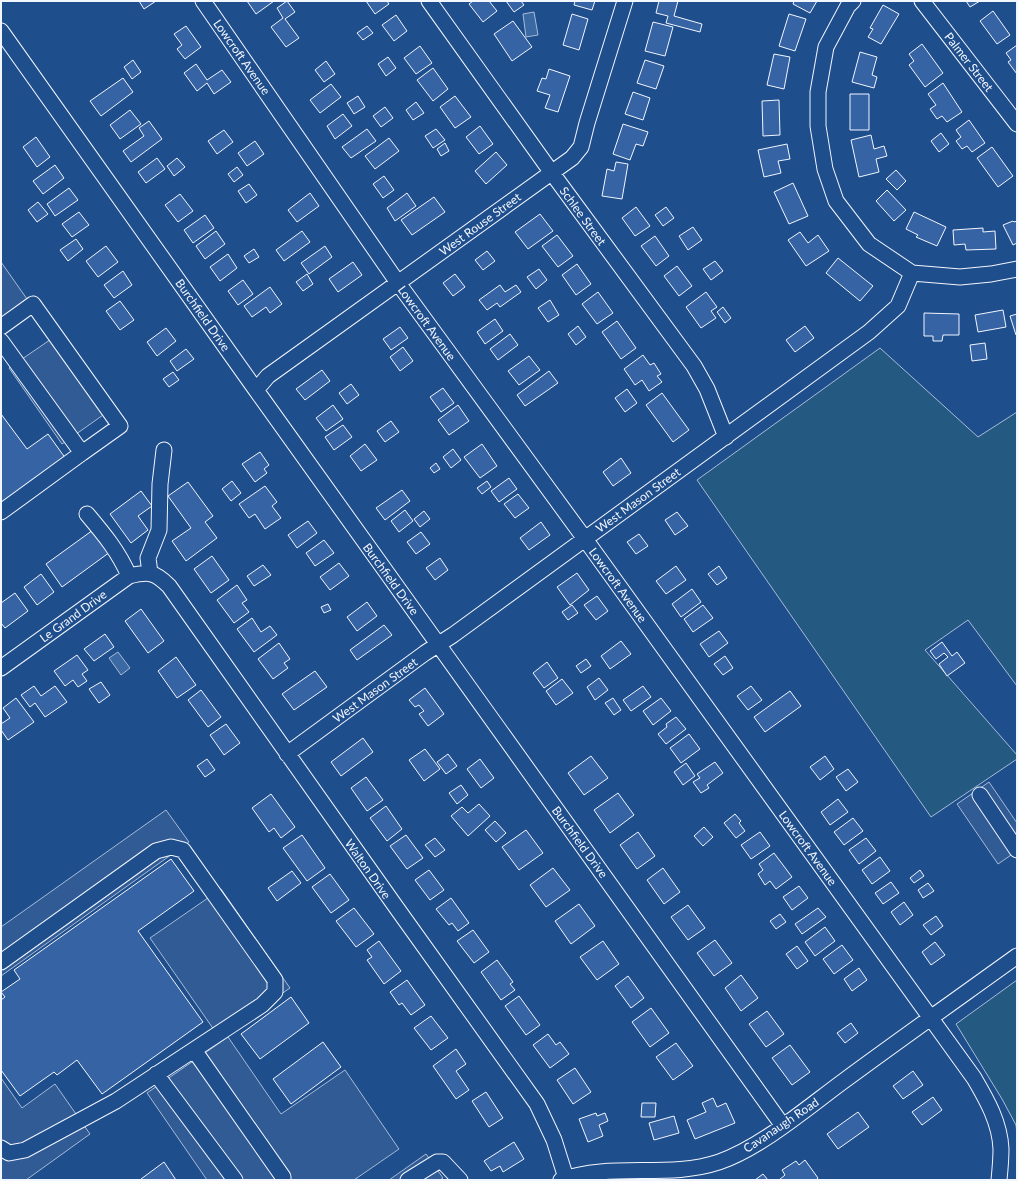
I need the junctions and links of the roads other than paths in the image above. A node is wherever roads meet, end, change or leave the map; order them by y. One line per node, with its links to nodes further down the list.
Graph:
1 (203, 1): 11 (street, Lowcroft Avenue)
2 (429, 1): 8 (street, Schlee Street)
3 (625, 1): 8 (street, West Rouse Street)
4 (853, 1): 10 (street)
5 (922, 1): 7 (street, Palmer Street)
6 (1, 31): 14 (street, Burchfield Drive)
7 (1017, 124)
8 (552, 173): 11 (street, West Rouse Street); 15 (street, Schlee Street)
9 (1017, 268): 10 (street)
10 (912, 273): 15 (street, West Mason Street)
11 (398, 283): 14 (street, West Rouse Street); 20 (street, Lowcroft Avenue)
12 (1, 327): 17 (street)
13 (1, 341): 17 (street)
14 (256, 390): 23 (street, Burchfield Drive)
15 (726, 437): 20 (street, West Mason Street)
16 (164, 450): 21 (street)
17 (82, 453): 18 (street)
18 (1, 512)
19 (87, 514): 22 (street)
20 (585, 539): 23 (street, West Mason Street); 30 (street, Lowcroft Avenue)
21 (150, 573): 22 (street, Le Grand Drive); 25 (street, Walton Drive)
22 (130, 576): 24 (street, Le Grand Drive)
23 (439, 644): 25 (street, West Mason Street); 33 (street, Burchfield Drive)
24 (1, 668)
25 (287, 754): 35 (street, Walton Drive)
26 (980, 795): 27 (street)
27 (1017, 850)
28 (1017, 956): 30 (street, Cavanaugh Road)
29 (1, 962): 31 (street)
30 (930, 1017): 33 (street, Cavanaugh Road); 40 (street, Lowcroft Avenue)
31 (194, 1050): 32 (street); 37 (street)
32 (156, 1074): 34 (street); 36 (street)
33 (783, 1126): 35 (street, Cavanaugh Road)
34 (1, 1148)
35 (563, 1179)
36 (235, 1180)
37 (283, 1180)
38 (408, 1180): 39 (street)
39 (460, 1180)
40 (999, 1180)

